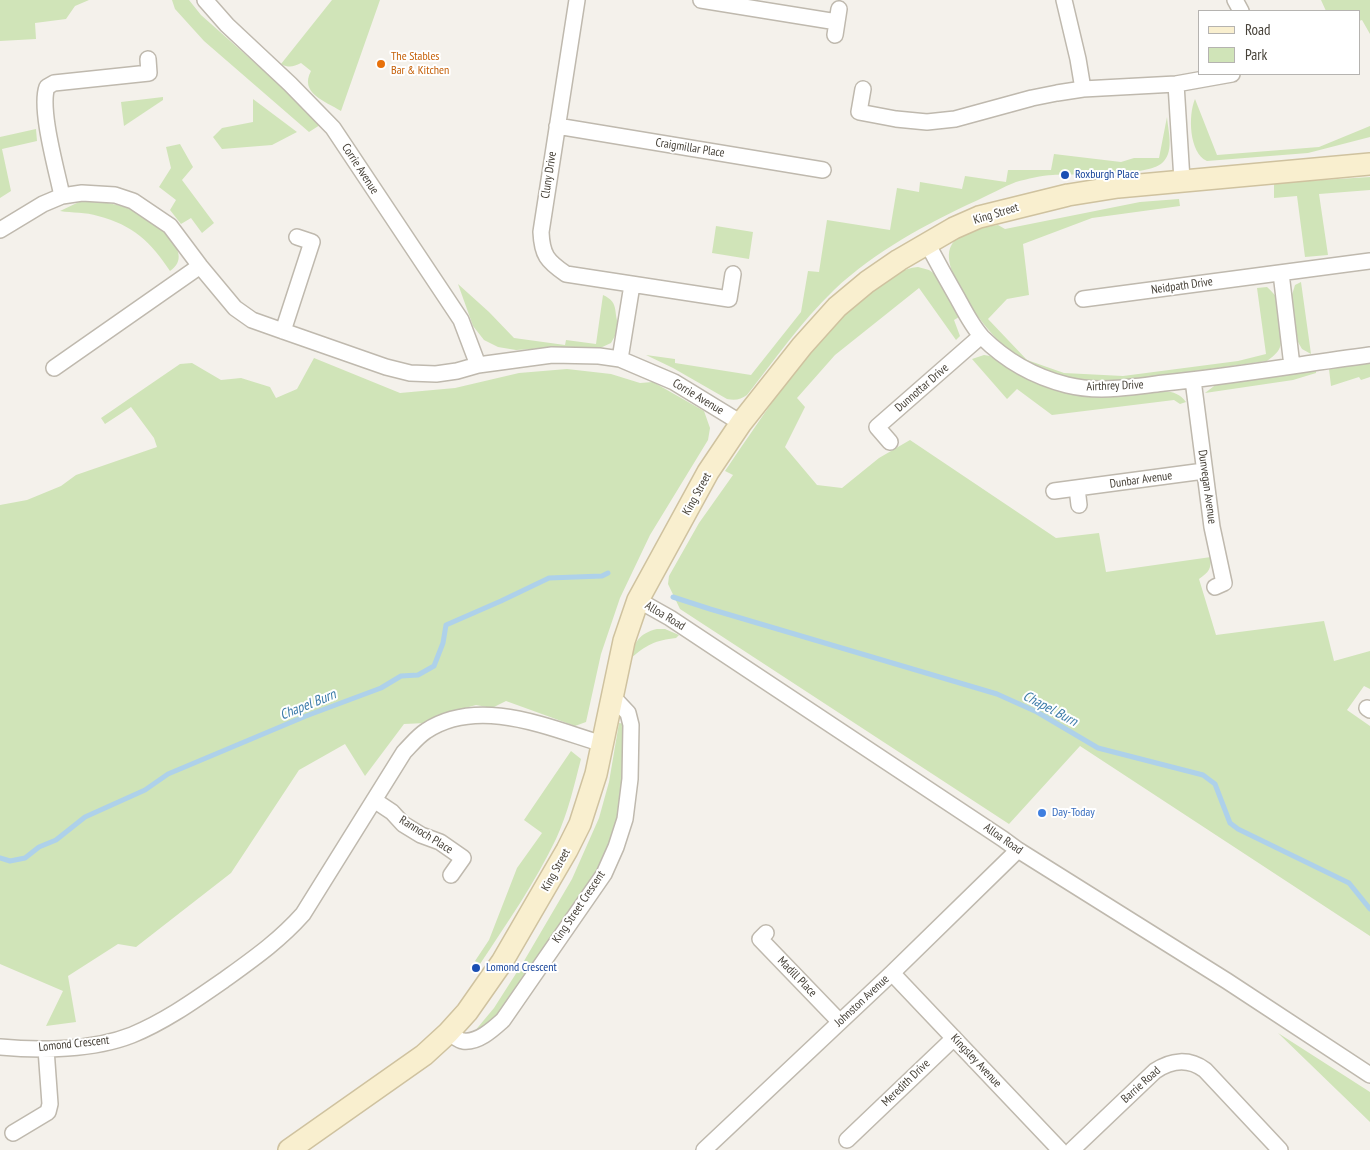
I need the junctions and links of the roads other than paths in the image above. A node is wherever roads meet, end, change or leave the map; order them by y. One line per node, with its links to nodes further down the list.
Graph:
1 (205, 0): 29 (street, Corrie Avenue)
2 (577, 0): 11 (street, Cluny Drive)
3 (701, 0): 5 (street)
4 (1064, 0): 10 (street)
5 (837, 22)
6 (148, 59): 15 (street)
7 (1226, 75): 8 (street)
8 (1176, 84): 10 (street); 14 (street)
9 (863, 89): 10 (street)
10 (1083, 89)
11 (557, 126): 13 (street, Craigmillar Place); 23 (street, Cluny Drive)
12 (1370, 164): 14 (main road, King Street)
13 (823, 170)
14 (1182, 180): 18 (main road, King Street)
15 (62, 196): 16 (street, Corrie Avenue); 20 (street, Corrie Avenue)
16 (0, 230)
17 (297, 237): 25 (street)
18 (926, 243): 26 (street, Airthrey Drive); 33 (main road, King Street)
19 (1370, 261): 21 (street, Neidpath Drive)
20 (200, 266): 25 (street, Corrie Avenue); 31 (street)
21 (1281, 272): 24 (street, Neidpath Drive); 30 (street)
22 (733, 274): 23 (street, Cluny Drive)
23 (632, 285): 28 (street)
24 (1083, 299)
25 (283, 332): 29 (street, Corrie Avenue)
26 (981, 336): 32 (street, Airthrey Drive); 34 (street, Dunnottar Drive)
27 (1370, 354): 30 (street, Airthrey Drive)
28 (620, 359): 29 (street, Corrie Avenue); 33 (street, Corrie Avenue)
29 (478, 365)
30 (1292, 366): 32 (street, Airthrey Drive)
31 (54, 368)
32 (1193, 380): 35 (street, Dunvegan Avenue)
33 (741, 423): 40 (main road, King Street)
34 (890, 442)
35 (1204, 471): 36 (street, Dunbar Avenue); 39 (street, Dunvegan Avenue)
36 (1077, 488): 37 (street, Dunbar Avenue); 38 (street)
37 (1054, 491)
38 (1079, 505)
39 (1215, 587)
40 (638, 600): 41 (main road, King Street); 44 (street, Alloa Road)
41 (612, 696): 42 (main road, King Street); 49 (street, King Street Crescent)
42 (603, 744): 43 (street, Lomond Crescent); 49 (main road, King Street)
43 (374, 800): 45 (street, Rannoch Place); 52 (street, Lomond Crescent)
44 (1018, 850): 47 (street, Johnston Avenue); 53 (street, Alloa Road)
45 (451, 875)
46 (766, 933): 48 (street, Madill Place)
47 (892, 973): 48 (street, Johnston Avenue); 50 (street, Kingsley Avenue)
48 (839, 1021): 57 (street, Johnston Avenue)
49 (448, 1033): 56 (main road, King Street)
50 (954, 1038): 55 (street, Meredith Drive); 58 (street, Kingsley Avenue)
51 (0, 1048): 52 (street, Lomond Crescent)
52 (46, 1049): 54 (street)
53 (1370, 1075)
54 (12, 1133)
55 (847, 1140)
56 (289, 1150)
57 (704, 1150)
58 (1060, 1150)
59 (1072, 1150): 60 (street, Barrie Road)
60 (1280, 1150)

